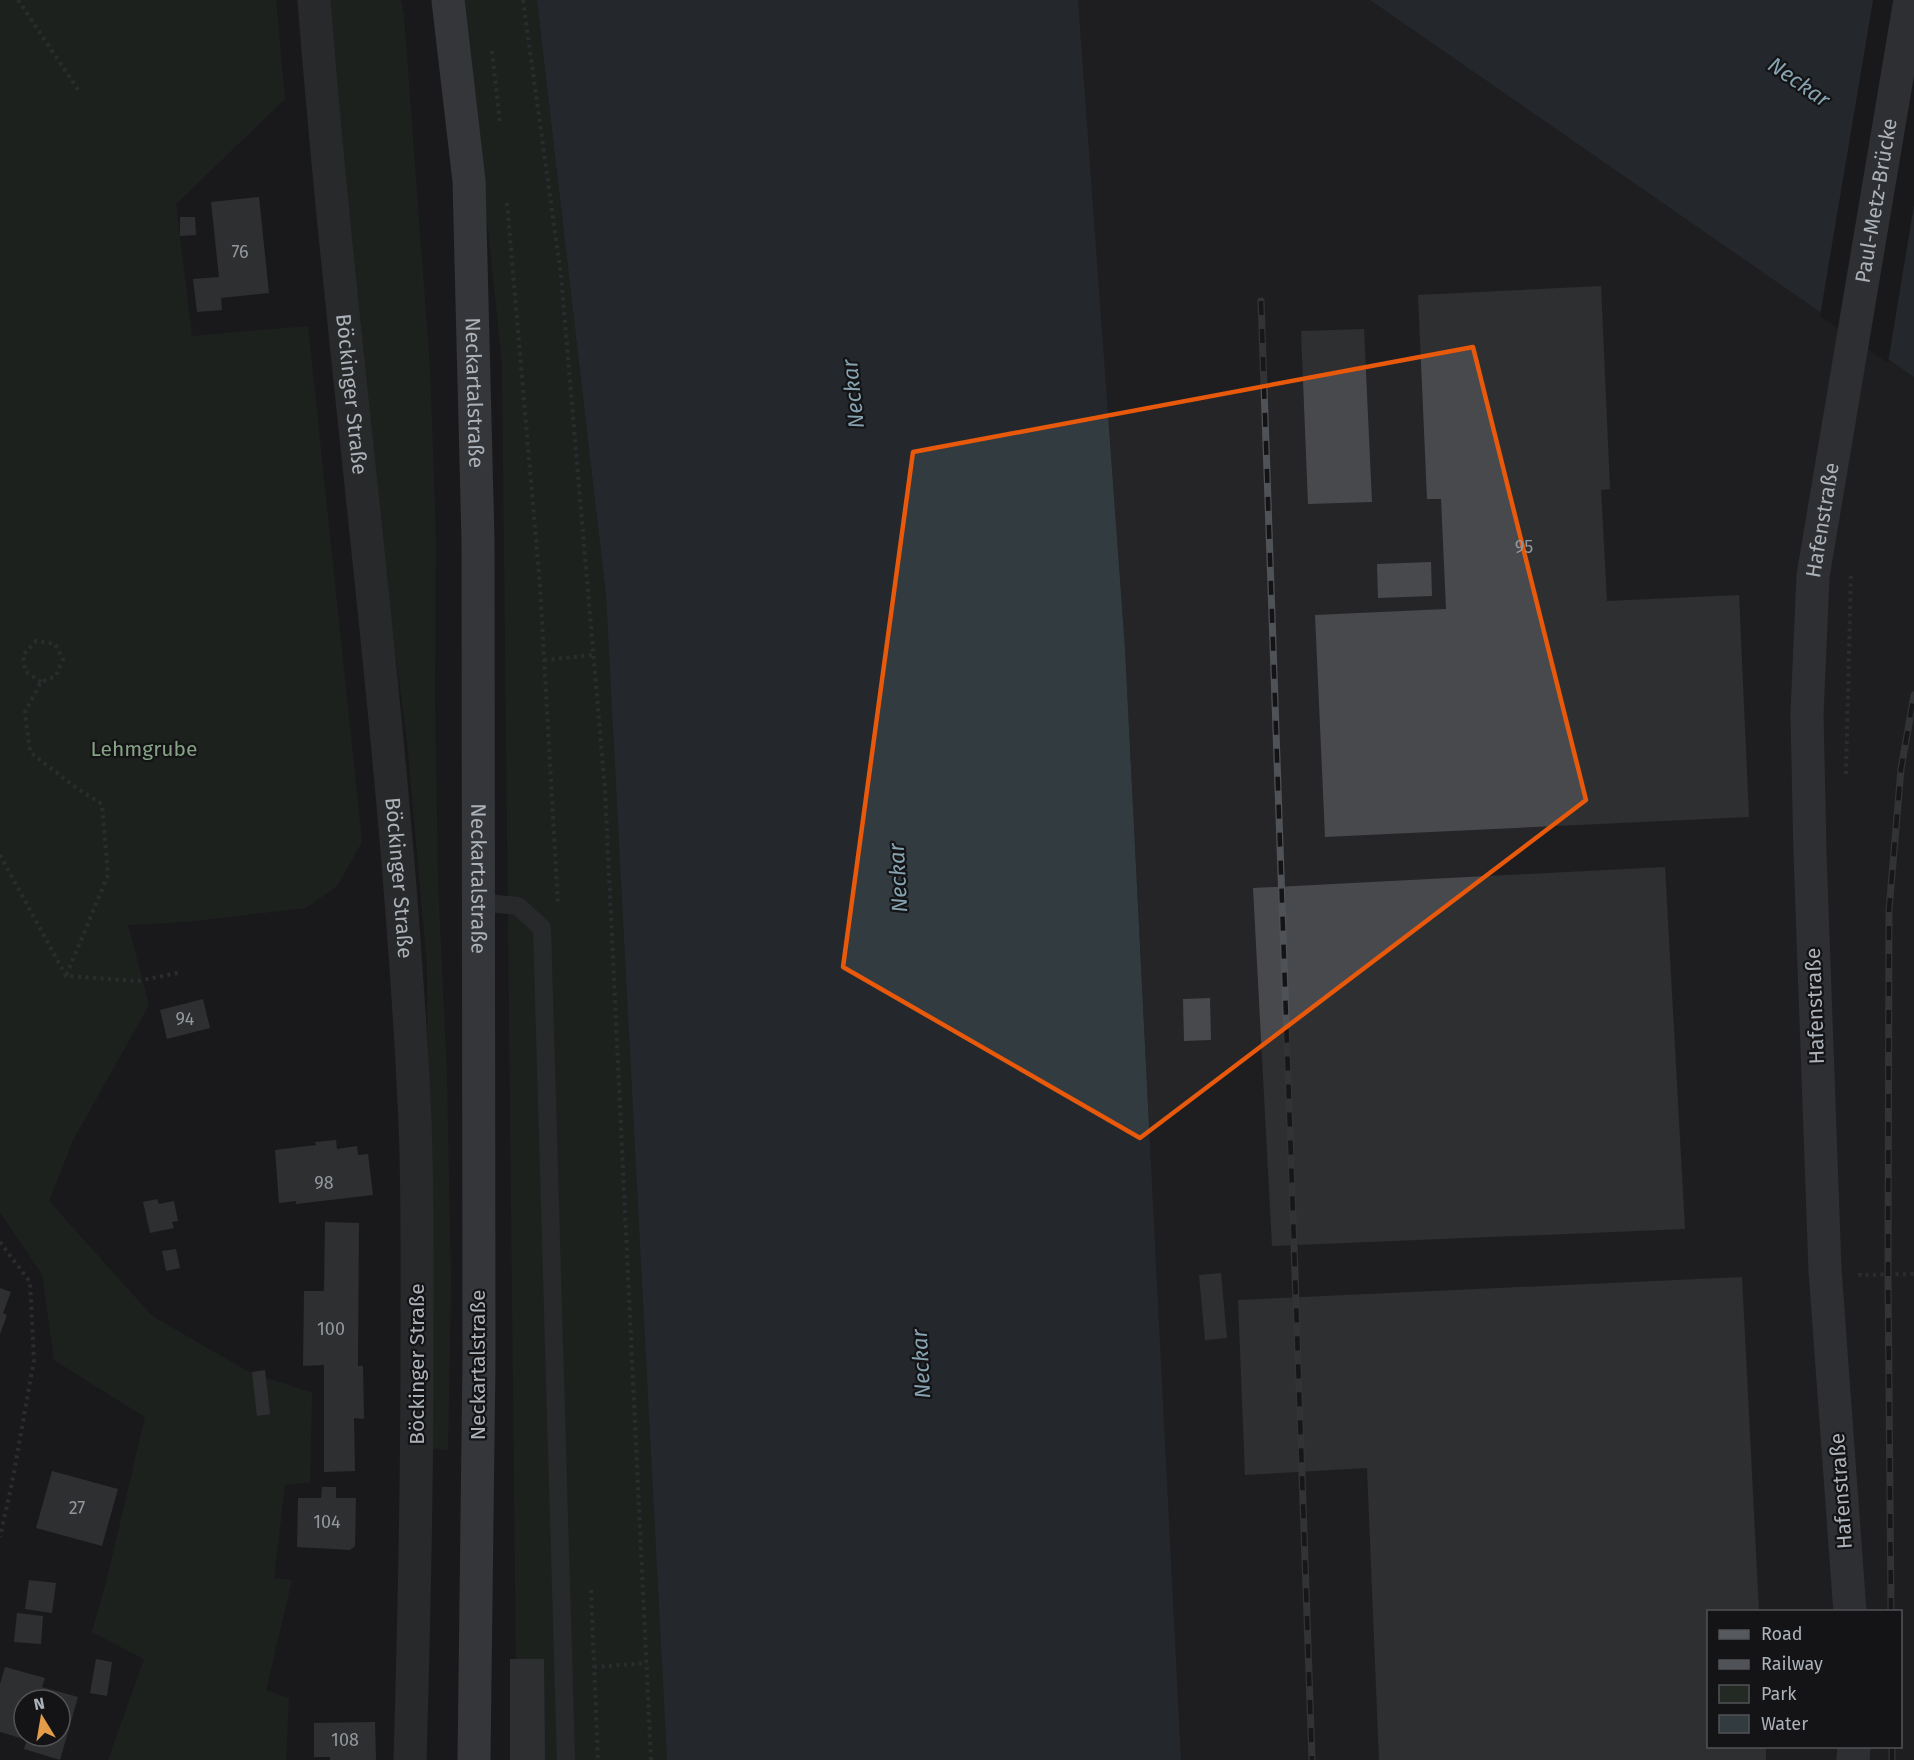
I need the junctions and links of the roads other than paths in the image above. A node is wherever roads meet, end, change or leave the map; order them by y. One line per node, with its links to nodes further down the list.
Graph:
1 (314, 0): 7 (street, Böckinger Straße)
2 (448, 0): 5 (main road, Neckartalstraße)
3 (1910, 0): 4 (main road, Paul-Metz-Brücke)
4 (1842, 401): 6 (main road, Hafenstraße)
5 (478, 902): 8 (main road, Neckartalstraße); 9 (lane)
6 (1850, 1610)
7 (410, 1760)
8 (474, 1760)
9 (566, 1760)

